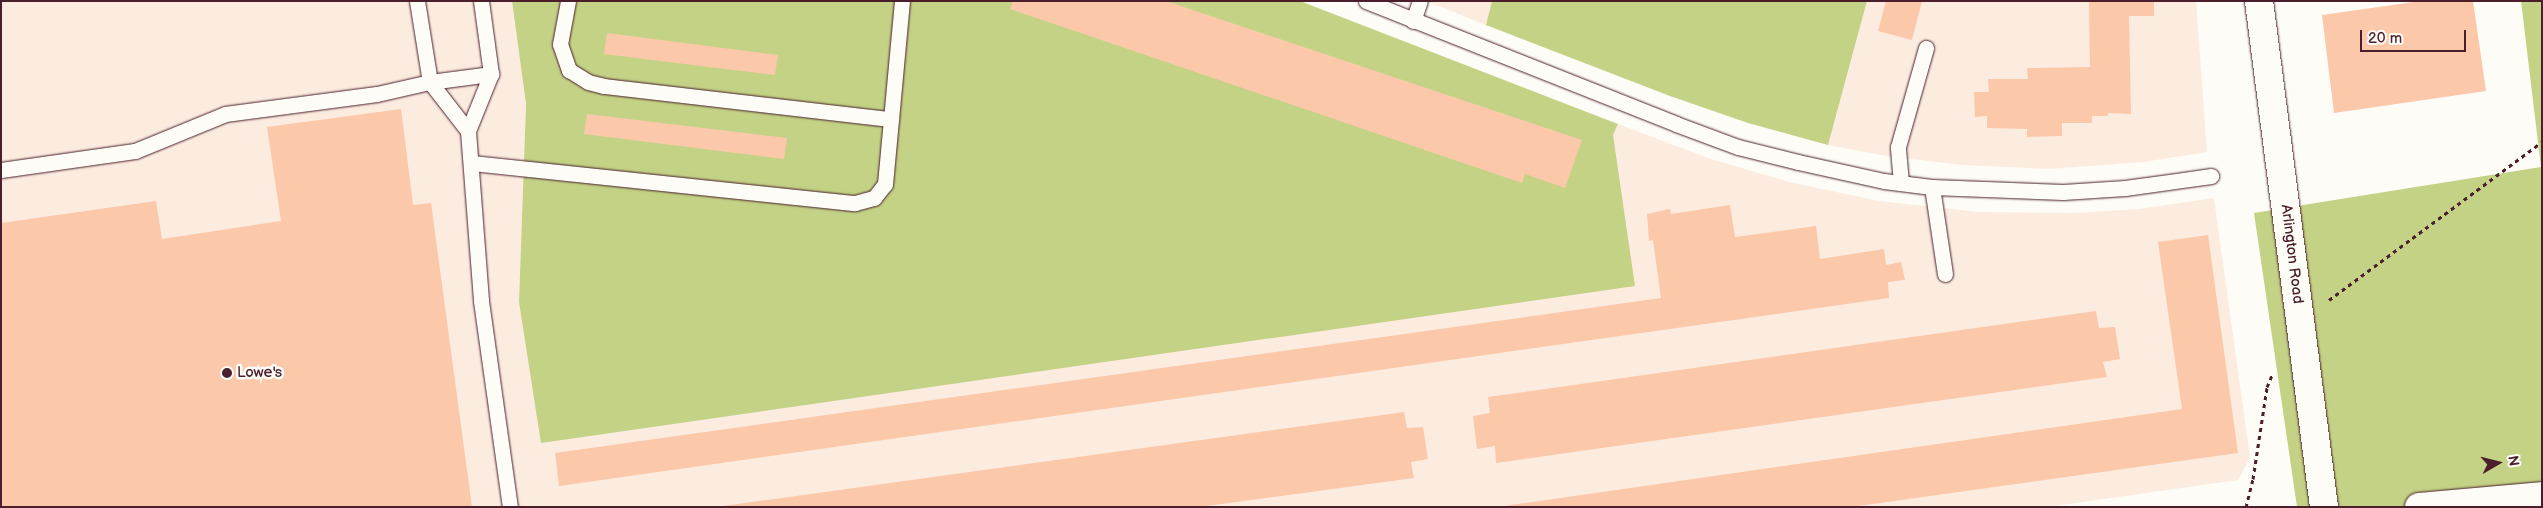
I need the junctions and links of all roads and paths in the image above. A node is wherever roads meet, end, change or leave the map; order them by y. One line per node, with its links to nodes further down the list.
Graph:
1 (417, 1): 11 (lane)
2 (480, 1): 10 (lane)
3 (568, 1): 12 (lane)
4 (902, 1): 12 (lane)
5 (1366, 1): 8 (lane)
6 (1420, 1): 8 (lane)
7 (2260, 1): 21 (street, Arlington Road)
8 (1414, 21): 18 (lane)
9 (1926, 48): 18 (lane)
10 (491, 74): 11 (lane); 13 (lane)
11 (430, 82): 13 (lane); 16 (lane)
12 (891, 119): 15 (lane)
13 (468, 131): 15 (lane)
14 (2542, 142): 21 (path)
15 (472, 163): 24 (lane)
16 (1, 170)
17 (2211, 176): 19 (lane)
18 (1902, 183): 19 (lane)
19 (1932, 187): 20 (lane)
20 (1945, 274)
21 (2301, 323): 26 (street, Arlington Road)
22 (2274, 371): 25 (path)
23 (2542, 496): 27 (street)
24 (510, 507)
25 (2246, 507)
26 (2324, 507)
27 (2419, 507)

